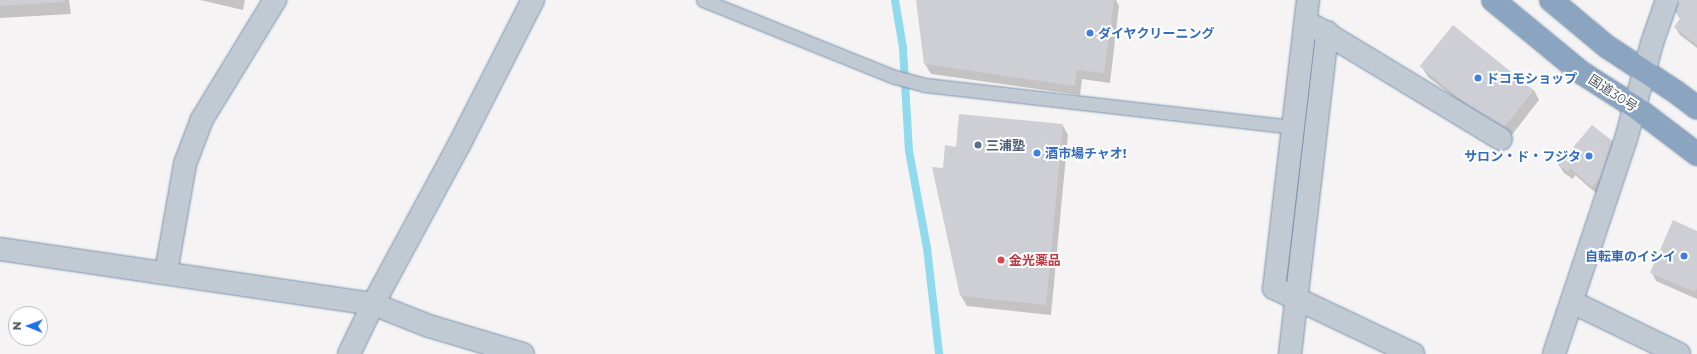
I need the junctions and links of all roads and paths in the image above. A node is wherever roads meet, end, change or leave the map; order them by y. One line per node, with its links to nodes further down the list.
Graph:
1 (275, 0): 17 (street)
2 (533, 0): 20 (street)
3 (703, 0): 13 (lane)
4 (1308, 0): 8 (street)
5 (1493, 0): 11 (highway, 国道30号)
6 (1551, 0): 10 (highway)
7 (1667, 0): 10 (street)
8 (1306, 21): 9 (street); 13 (street)
9 (1327, 32): 14 (street); 18 (street)
10 (1644, 71): 11 (street); 12 (highway)
11 (1635, 107): 15 (highway, 国道30号); 19 (street)
12 (1697, 108)
13 (1293, 127): 18 (street)
14 (1501, 139)
15 (1697, 154)
16 (0, 249): 17 (street)
17 (166, 272): 20 (street)
18 (1297, 299): 23 (street); 24 (street)
19 (1572, 302): 25 (street); 26 (street)
20 (374, 304): 21 (street); 22 (street)
21 (349, 354)
22 (523, 354)
23 (1290, 354)
24 (1413, 354)
25 (1554, 354)
26 (1679, 354)

